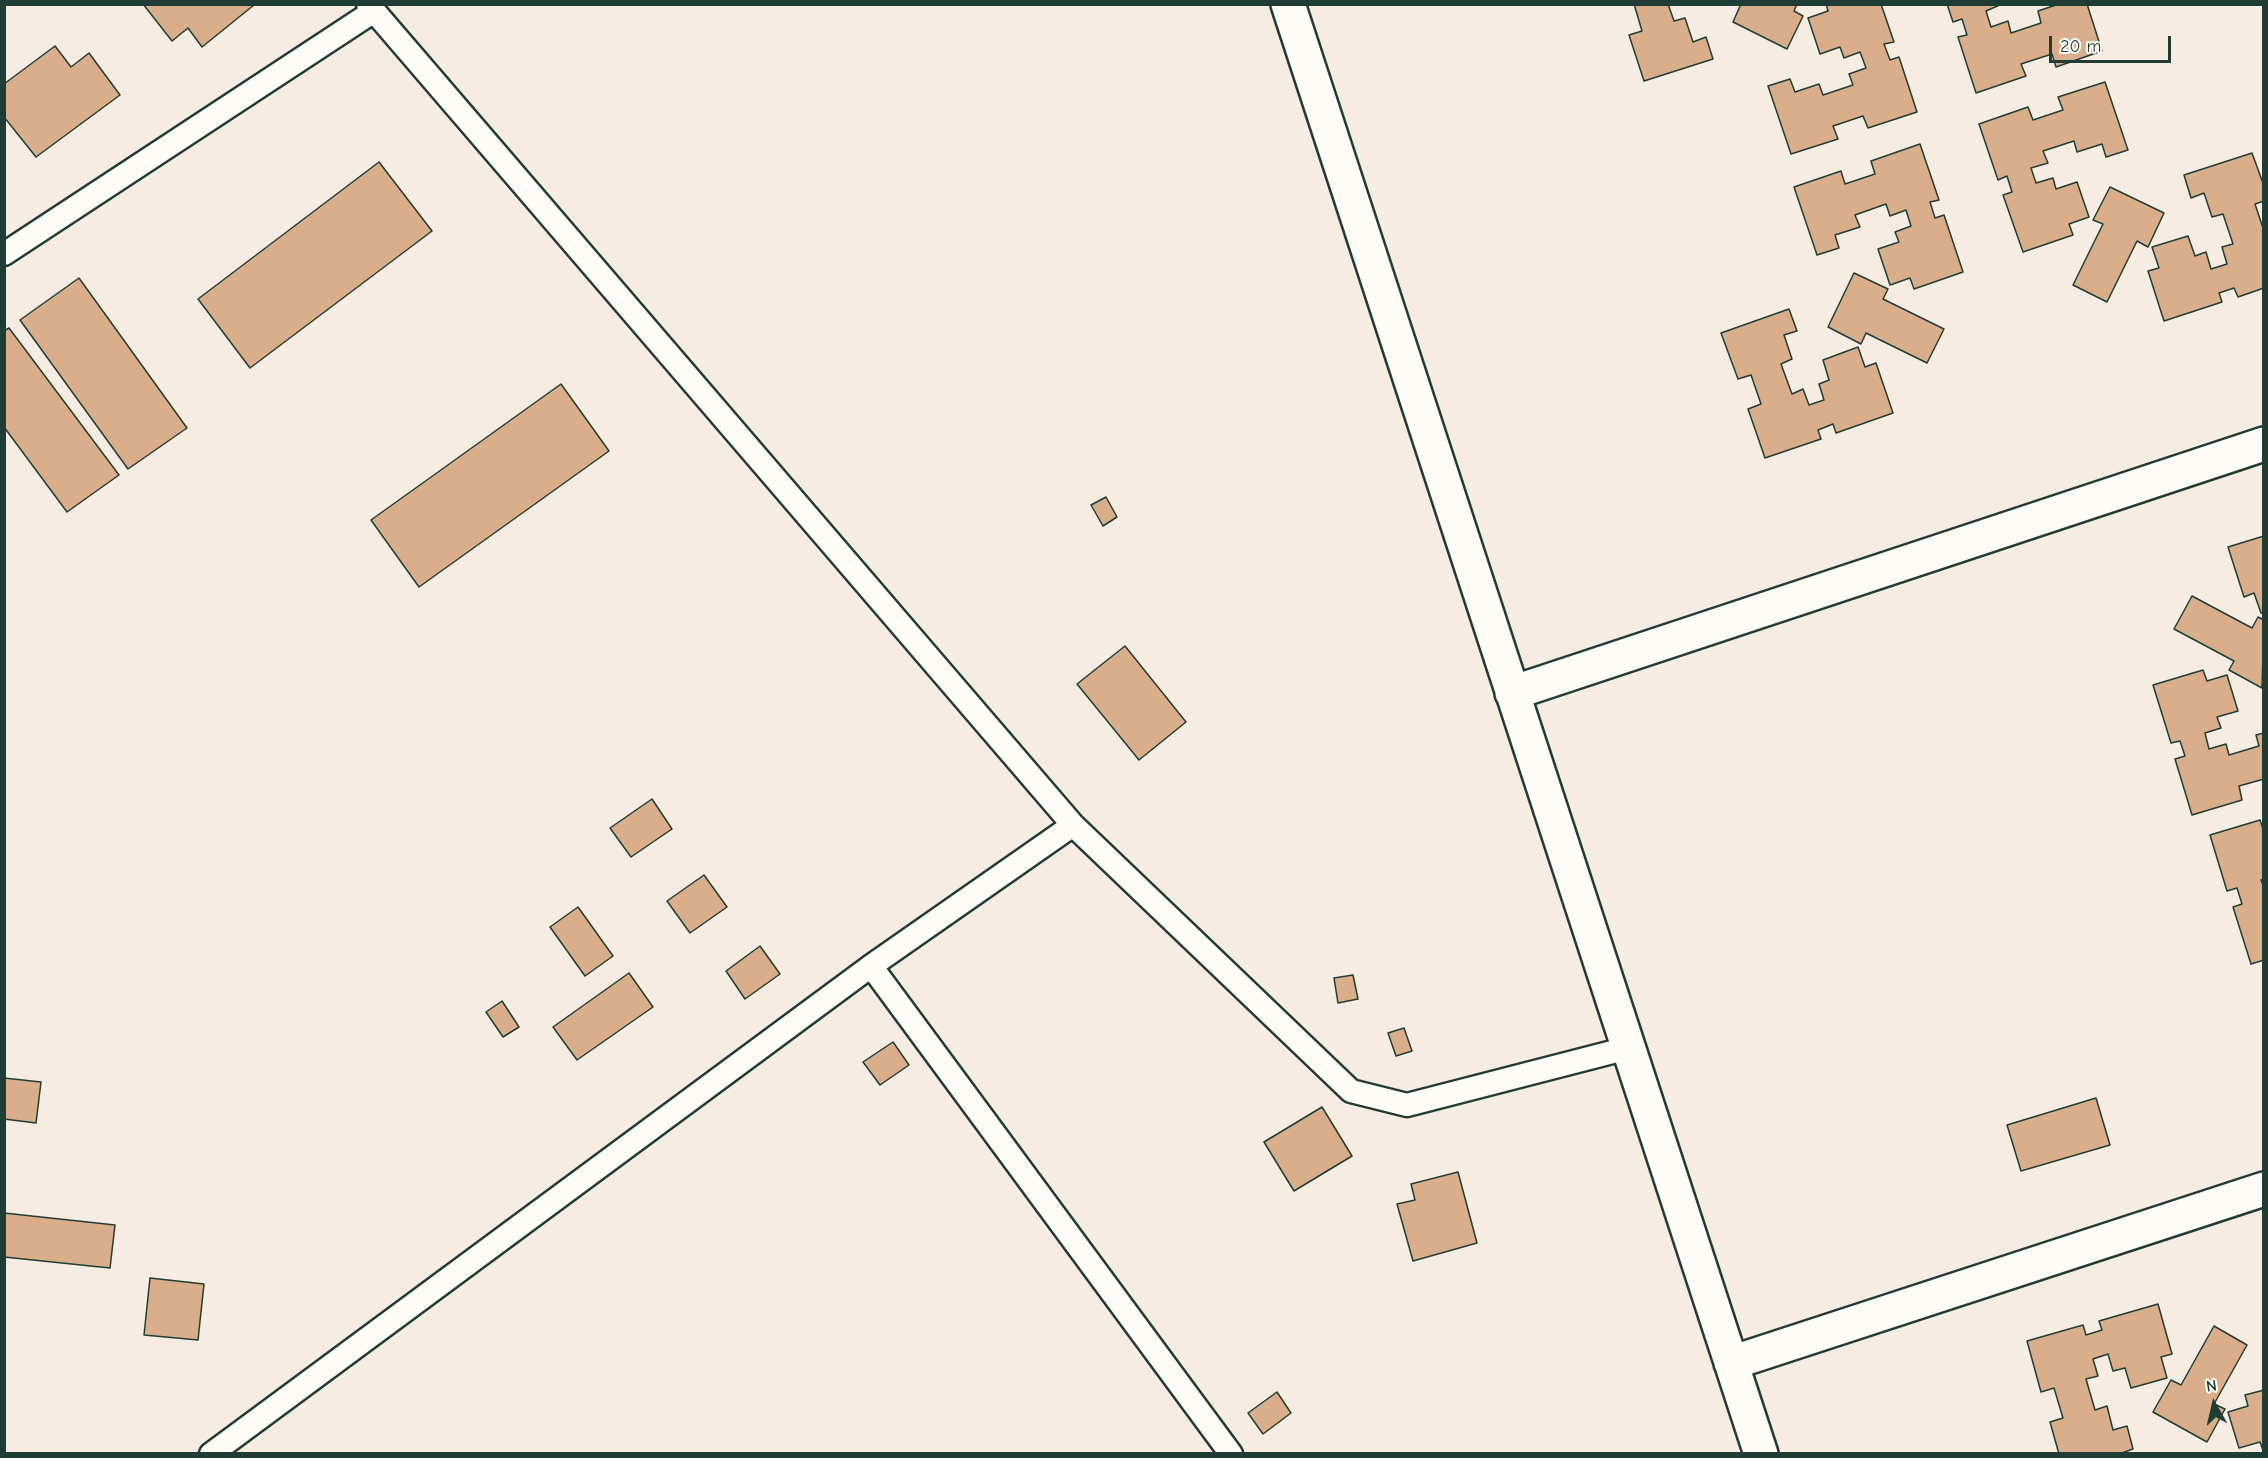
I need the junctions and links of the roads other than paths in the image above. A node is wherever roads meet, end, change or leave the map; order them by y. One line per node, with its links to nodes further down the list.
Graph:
1 (1288, 4): 5 (street)
2 (371, 8): 3 (lane); 6 (lane)
3 (4, 254)
4 (2264, 444): 5 (street)
5 (1512, 693): 8 (street)
6 (1073, 825): 7 (lane); 8 (lane)
7 (871, 966): 11 (lane); 12 (lane)
8 (1628, 1048): 10 (street)
9 (2264, 1190): 10 (street)
10 (1731, 1363): 13 (street)
11 (212, 1454)
12 (1231, 1454)
13 (1761, 1454)

